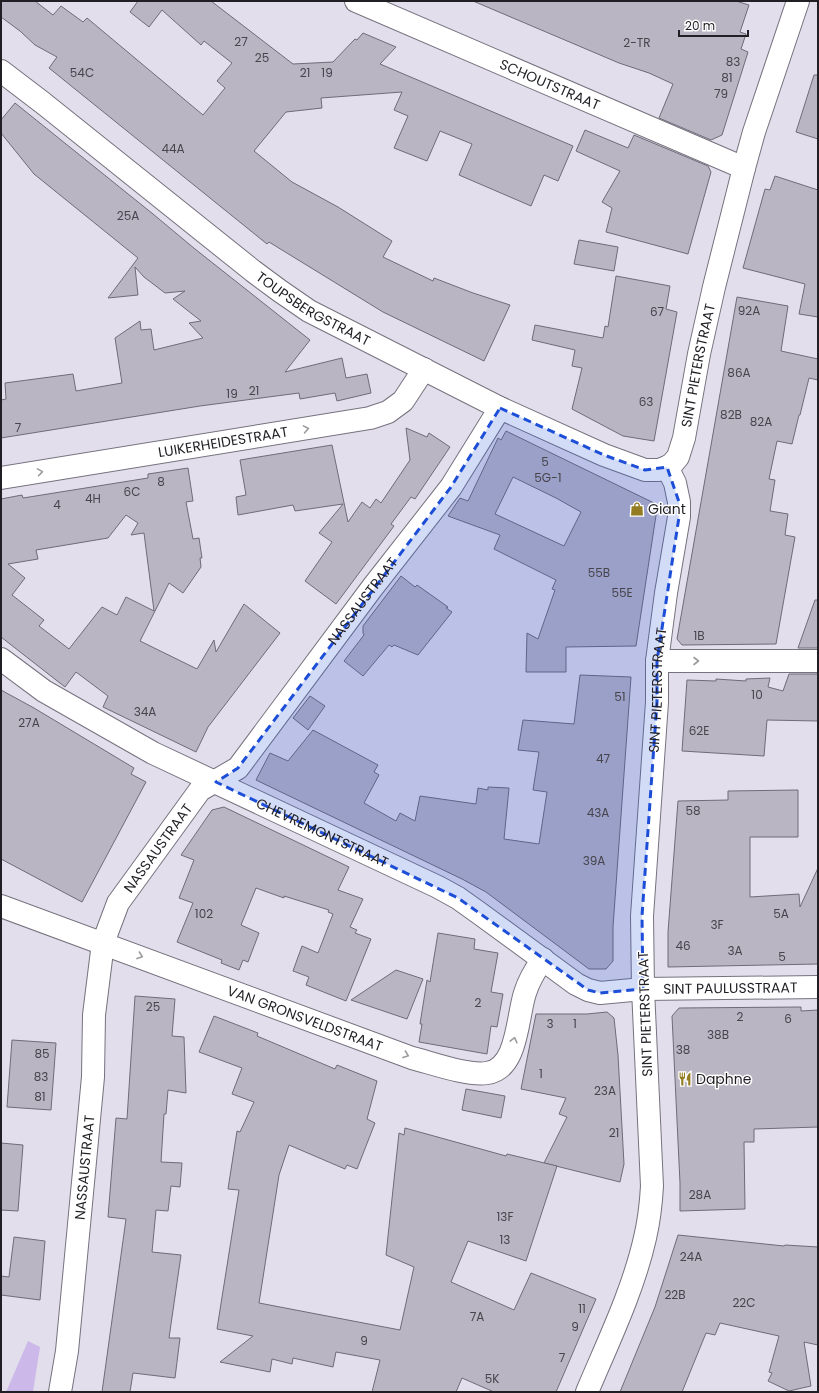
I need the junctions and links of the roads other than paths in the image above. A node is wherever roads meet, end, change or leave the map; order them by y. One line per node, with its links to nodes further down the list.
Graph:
1 (356, 1): 4 (street, SCHOUTSTRAAT)
2 (798, 1): 4 (street, SINT PIETERSTRAAT)
3 (1, 71): 5 (street, TOUPSBERGSTRAAT)
4 (744, 168): 7 (street, SINT PIETERSTRAAT)
5 (424, 369): 6 (street, TOUPSBERGSTRAAT); 8 (street, LUIKERHEIDESTRAAT, one-way to 5)
6 (500, 408): 7 (street, TOUPSBERGSTRAAT); 12 (street, NASSAUSTRAAT)
7 (667, 467): 10 (street, SINT PIETERSTRAAT)
8 (1, 478)
9 (1, 659): 12 (street, CHEVREMONTSTRAAT)
10 (657, 661): 11 (street, one-way to 11); 17 (street, SINT PIETERSTRAAT)
11 (818, 661)
12 (216, 782): 14 (street, NASSAUSTRAAT); 15 (street, CHEVREMONTSTRAAT)
13 (1, 906): 14 (street, VAN GRONSVELDSTRAAT)
14 (103, 943): 15 (street, VAN GRONSVELDSTRAAT, one-way to 15); 18 (street, NASSAUSTRAAT)
15 (543, 959): 17 (street, CHEVREMONTSTRAAT)
16 (818, 987): 17 (street, SINT PAULUSSTRAAT)
17 (643, 989): 19 (street, SINT PIETERSTRAAT)
18 (60, 1392)
19 (587, 1392)

